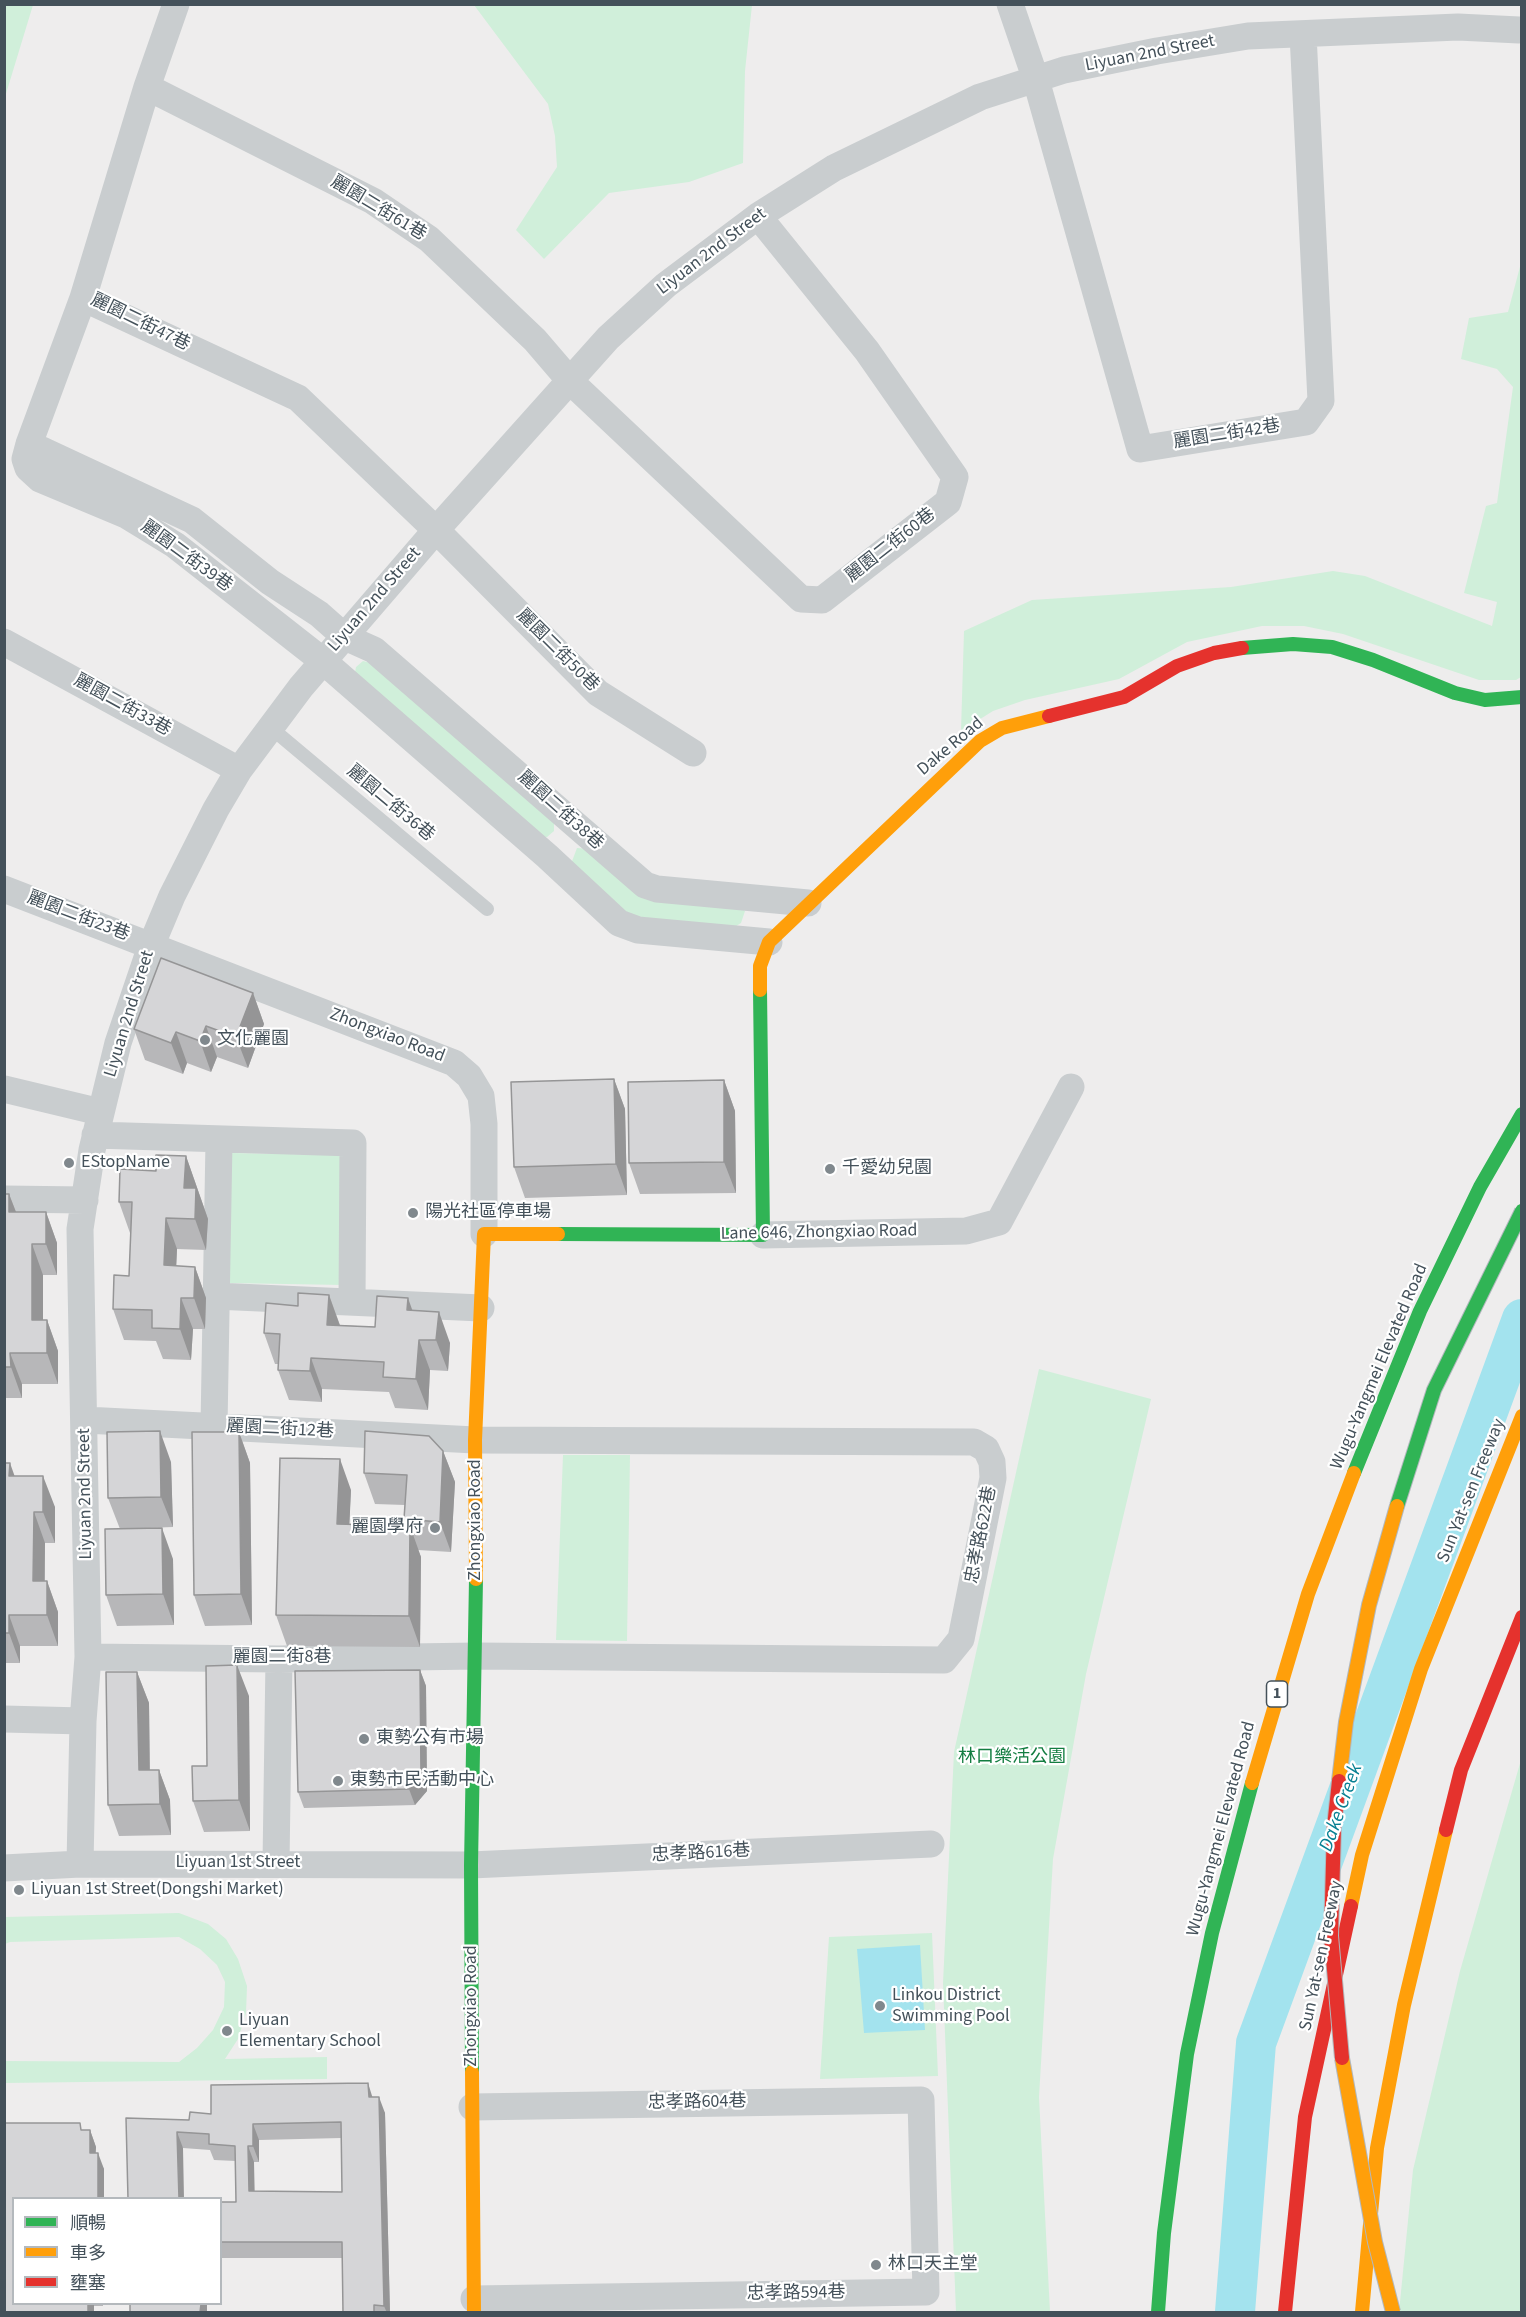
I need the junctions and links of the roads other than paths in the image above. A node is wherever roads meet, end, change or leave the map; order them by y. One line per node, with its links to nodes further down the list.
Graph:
1 (176, 4): 6 (street, 麗園二街47巷)
2 (1010, 4): 5 (street)
3 (1519, 30): 4 (street, Liyuan 2nd Street)
4 (1303, 34): 5 (street, Liyuan 2nd Street); 5 (street, 麗園二街42巷)
5 (1036, 80): 7 (street, Liyuan 2nd Street)
6 (147, 87): 8 (street, 麗園二街47巷); 9 (street, 麗園二街61巷)
7 (758, 216): 9 (street, Liyuan 2nd Street); 9 (street, 麗園二街60巷)
8 (83, 298): 10 (street, 麗園二街39巷); 11 (street, 麗園二街47巷)
9 (571, 382): 11 (street, Liyuan 2nd Street)
10 (29, 444): 12 (street, 麗園二街39巷); 13 (street, 麗園二街39巷)
11 (436, 530): 14 (street, Liyuan 2nd Street); 19 (street, 麗園二街50巷)
12 (270, 582): 13 (street); 14 (street, 麗園二街39巷)
13 (252, 606): 16 (street, 麗園二街39巷)
14 (345, 637): 16 (street, Liyuan 2nd Street); 21 (street, 麗園二街38巷)
15 (4, 642): 20 (street, 麗園二街33巷)
16 (322, 661): 18 (street, Liyuan 2nd Street); 22 (street)
17 (1521, 697): 24 (main road, Dake Road)
18 (270, 727): 20 (street, Liyuan 2nd Street); 25 (lane, 麗園二街36巷)
19 (693, 753)
20 (239, 770): 27 (street, Liyuan 2nd Street)
21 (578, 824): 22 (street); 24 (street, 麗園二街38巷)
22 (547, 856): 26 (street)
23 (4, 888): 27 (street, 麗園二街23巷)
24 (808, 903): 26 (main road, Dake Road)
25 (487, 909)
26 (769, 942): 37 (main road, Dake Road)
27 (151, 946): 31 (street, Liyuan 2nd Street); 36 (street, Zhongxiao Road)
28 (1071, 1087): 37 (street, Lane 646, Zhongxiao Road)
29 (4, 1089): 31 (street)
30 (1521, 1114): 59 (main road, Wugu-Yangmei Elevated Road / 1)
31 (98, 1124): 32 (street); 34 (street, Liyuan 2nd Street)
32 (219, 1141): 38 (street); 39 (street)
33 (4, 1199): 34 (street)
34 (85, 1200): 42 (street, Liyuan 2nd Street)
35 (1521, 1211): 62 (main road, bridge)
36 (484, 1234): 37 (main road, Lane 646, Zhongxiao Road); 40 (main road, Zhongxiao Road)
37 (763, 1235)
38 (215, 1296): 39 (street); 43 (street)
39 (352, 1302): 40 (street)
40 (481, 1308): 44 (main road, Zhongxiao Road)
41 (1521, 1416): 60 (main road, Sun Yat-sen Freeway)
42 (86, 1420): 43 (street, 麗園二街12巷); 47 (street, Liyuan 2nd Street)
43 (214, 1426): 44 (street, 麗園二街12巷)
44 (475, 1440): 46 (main road, Zhongxiao Road); 46 (street, 忠孝路622巷)
45 (1521, 1617): 61 (main road)
46 (476, 1656): 48 (street, 麗園二街8巷); 54 (main road, Zhongxiao Road)
47 (88, 1657): 48 (street, 麗園二街8巷); 50 (street, Liyuan 2nd Street)
48 (279, 1659): 52 (street)
49 (4, 1719): 50 (street)
50 (83, 1721): 53 (street, Liyuan 2nd Street)
51 (931, 1844): 54 (street, 忠孝路616巷)
52 (276, 1863): 53 (street, Liyuan 1st Street); 54 (street, Liyuan 1st Street)
53 (80, 1864): 55 (street, Liyuan 1st Street)
54 (471, 1865): 57 (main road, Zhongxiao Road)
55 (4, 1868)
56 (921, 2100): 57 (street, 忠孝路604巷); 58 (street, 忠孝路594巷)
57 (472, 2107): 58 (main road, Zhongxiao Road)
58 (474, 2306)
59 (1158, 2313)
60 (1285, 2313)
61 (1362, 2313)
62 (1393, 2313)

